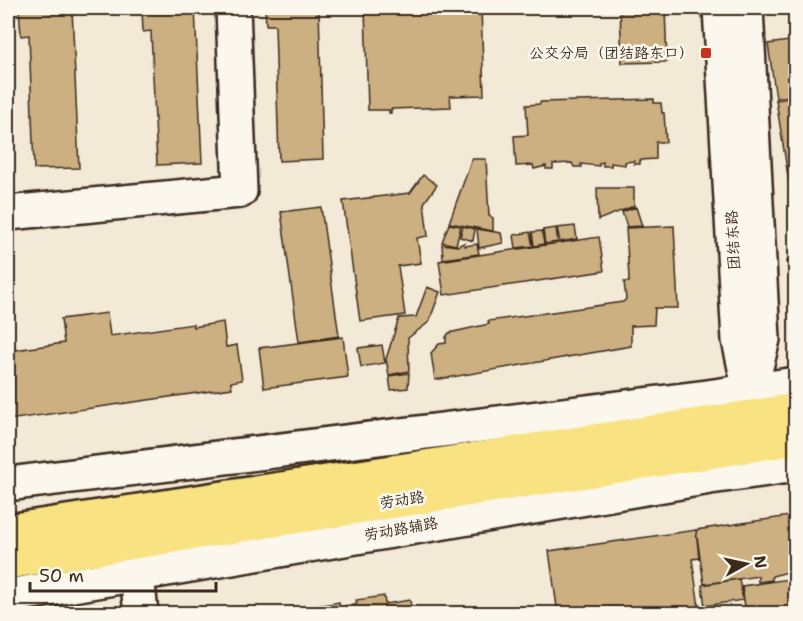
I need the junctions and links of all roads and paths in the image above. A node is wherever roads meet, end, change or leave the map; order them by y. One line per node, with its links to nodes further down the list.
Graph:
1 (234, 8): 4 (street)
2 (720, 8): 7 (street, 团结东路)
3 (746, 8): 7 (street)
4 (8, 213)
5 (795, 384): 7 (street, 劳动路辅路)
6 (795, 410): 7 (main road, 劳动路)
7 (754, 430): 8 (main road, 劳动路); 9 (street, 劳动路辅路); 10 (street, 劳动路辅路); 11 (main road, 劳动路); 12 (main road, 劳动路); 13 (street, 劳动路辅路)
8 (795, 438)
9 (795, 465)
10 (8, 484)
11 (8, 531)
12 (8, 562)
13 (136, 574): 14 (street, 劳动路辅路); 15 (street)
14 (8, 596)
15 (141, 614)

